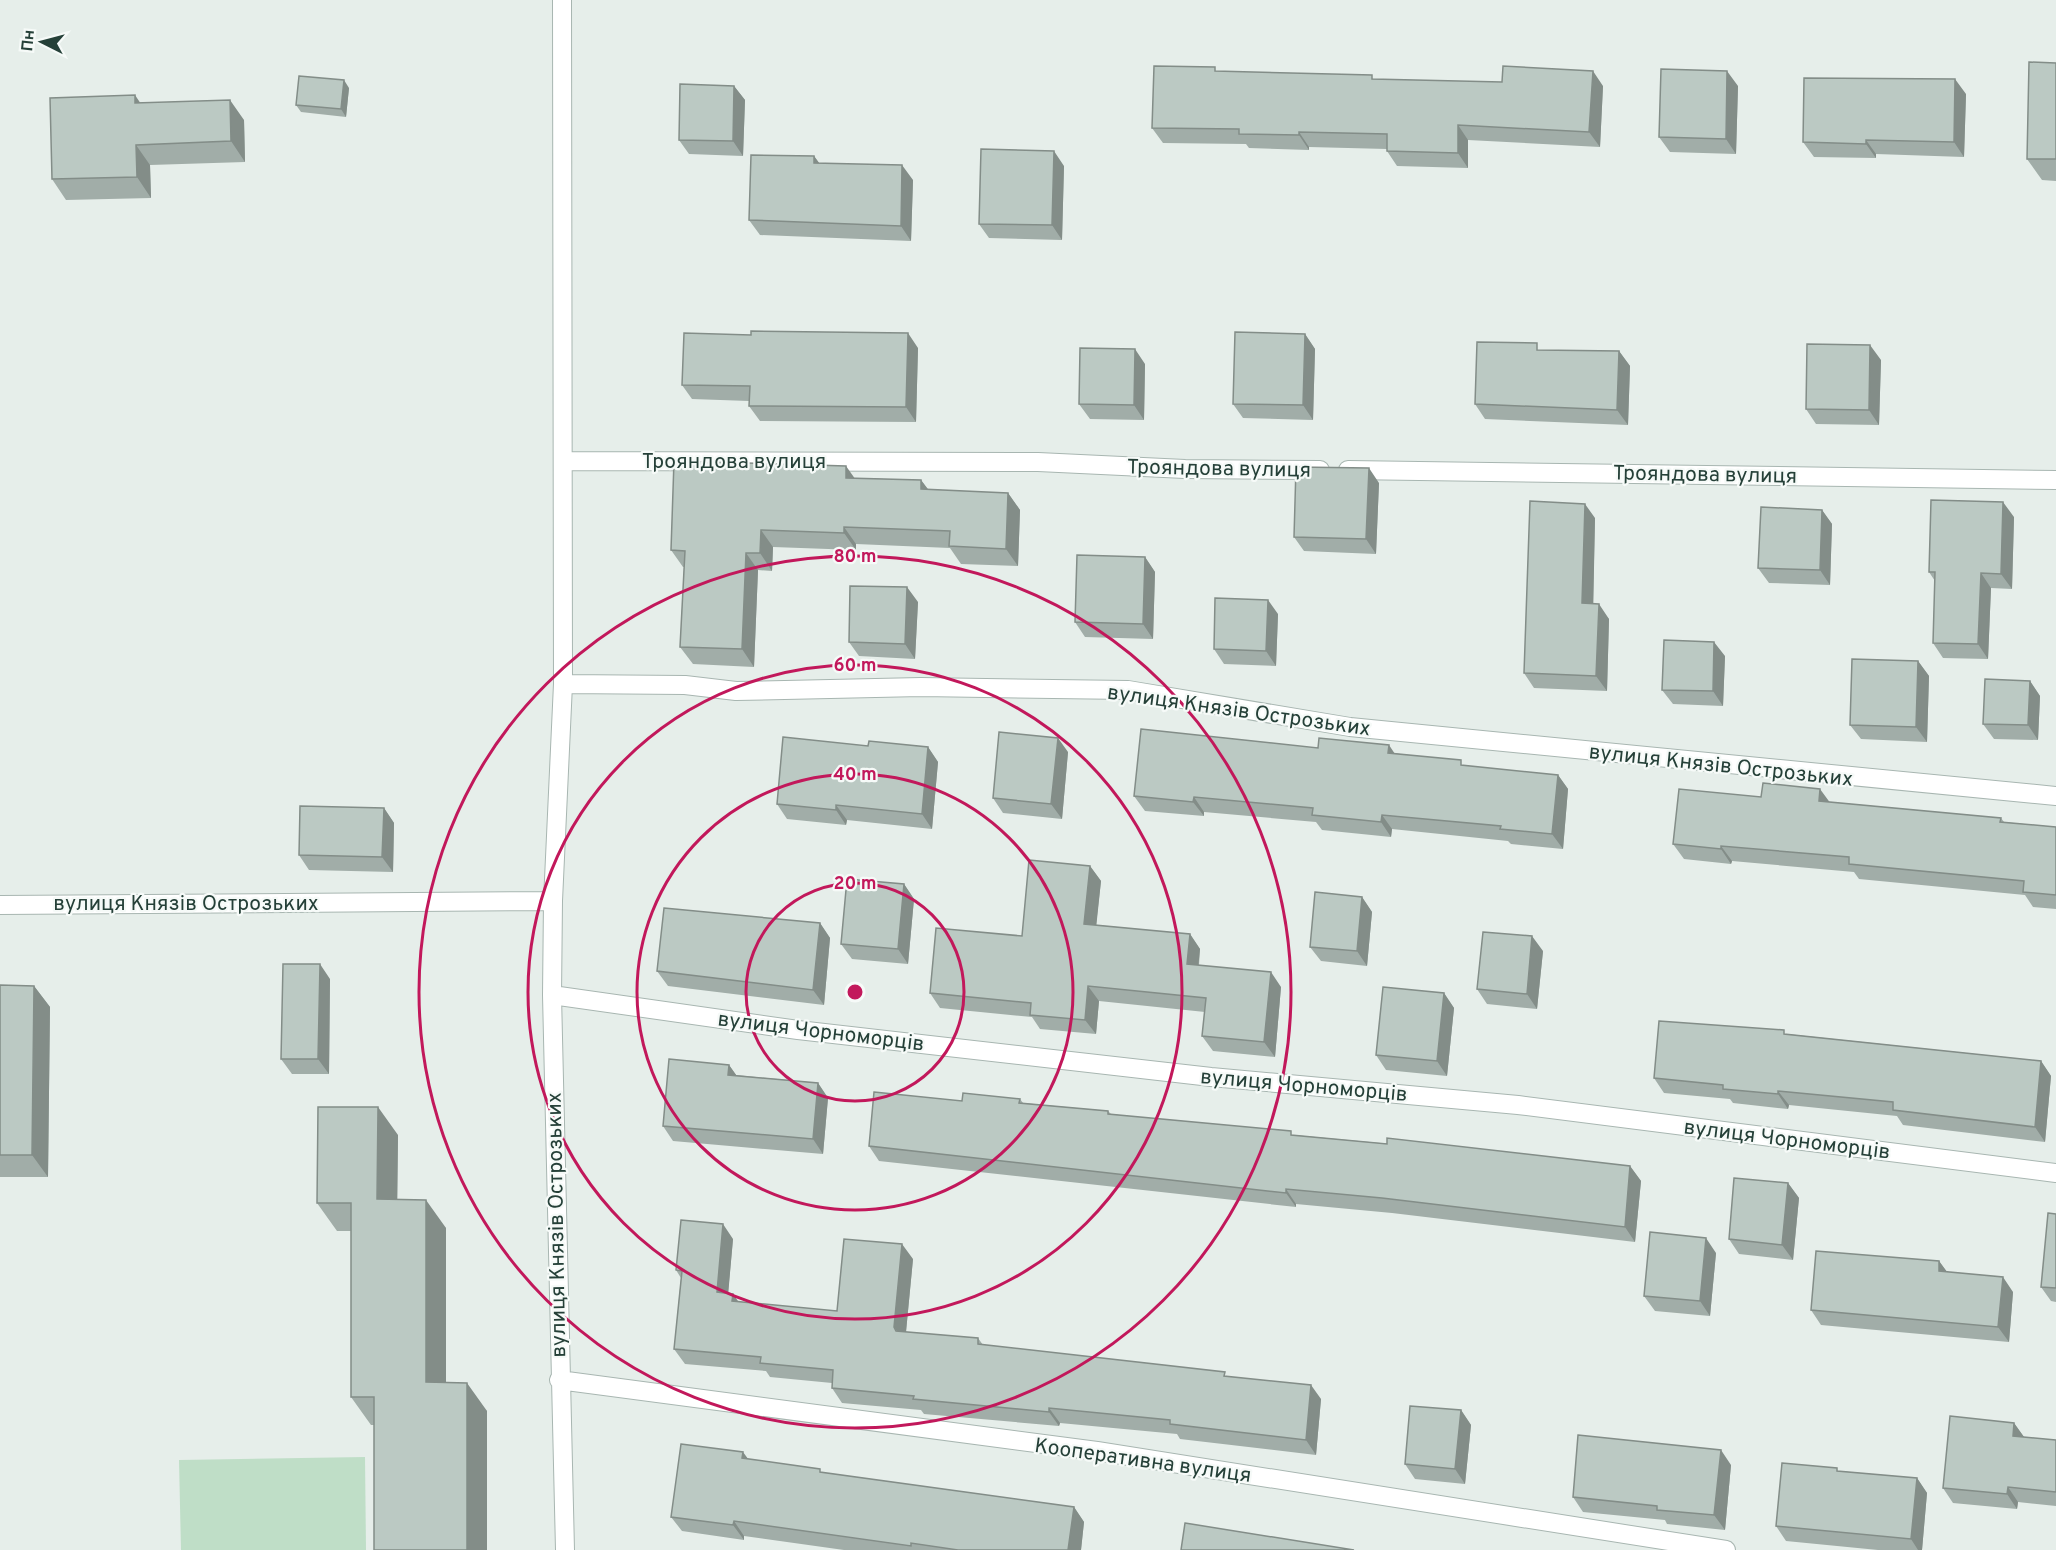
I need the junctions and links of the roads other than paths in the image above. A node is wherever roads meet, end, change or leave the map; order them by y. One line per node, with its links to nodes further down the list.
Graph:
1 (562, 0): 2 (street)
2 (563, 461): 3 (street, Трояндова вулиця); 4 (street)
3 (2056, 480)
4 (563, 684): 5 (street, вулиця Князів Острозьких); 6 (street, вулиця Князів Острозьких)
5 (2056, 796)
6 (553, 901): 7 (street, вулиця Князів Острозьких); 8 (street, вулиця Князів Острозьких)
7 (0, 905)
8 (552, 995): 9 (street, вулиця Чорноморців); 10 (street, вулиця Князів Острозьких)
9 (2056, 1173)
10 (559, 1380): 11 (street, вулиця Князів Острозьких); 12 (street, Кооперативна вулиця)
11 (565, 1550)
12 (1726, 1550)

